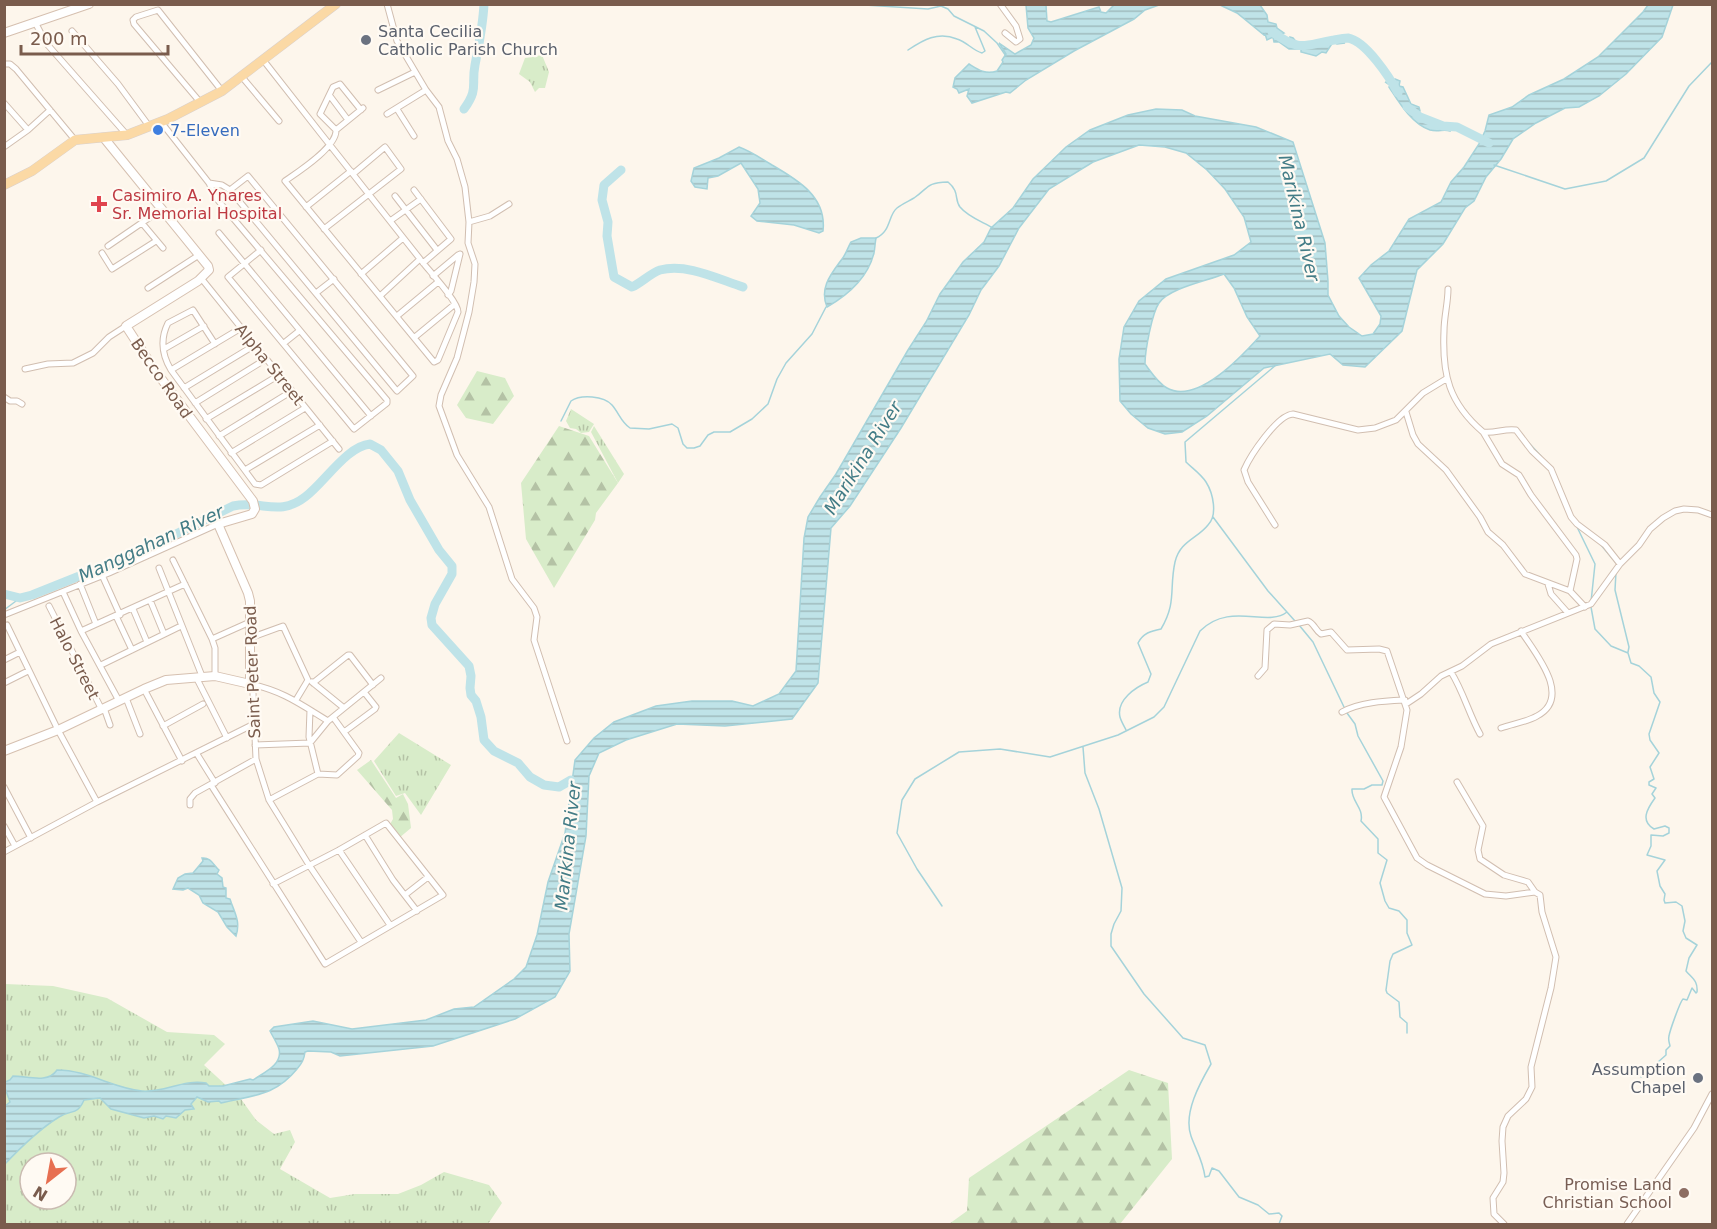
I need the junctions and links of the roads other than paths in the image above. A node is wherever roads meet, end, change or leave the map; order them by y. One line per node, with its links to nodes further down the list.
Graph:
1 (89, 4): 6 (street)
2 (336, 4): 5 (main road)
3 (387, 4): 12 (street)
4 (1000, 4): 9 (street)
5 (322, 9): 10 (main road)
6 (36, 24): 8 (street); 29 (street)
7 (72, 31): 26 (street)
8 (4, 33)
9 (1005, 33)
10 (264, 61): 13 (main road); 33 (street)
11 (4, 64): 21 (street)
12 (416, 72): 14 (street); 15 (street)
13 (242, 77): 16 (main road); 24 (street)
14 (378, 90)
15 (426, 90): 20 (street); 48 (street)
16 (222, 91): 19 (main road); 19 (street)
17 (330, 96): 23 (street); 23 (street); 28 (street)
18 (4, 102): 27 (street)
19 (200, 102): 25 (main road)
20 (398, 109): 22 (street); 30 (street)
21 (51, 110): 27 (street); 32 (street)
22 (387, 114)
23 (348, 120): 28 (street)
24 (279, 121)
25 (161, 122): 26 (main road); 36 (street)
26 (149, 126): 29 (main road)
27 (28, 130): 34 (street)
28 (336, 130): 33 (street)
29 (127, 135): 31 (main road)
30 (414, 136)
31 (104, 138): 32 (main road); 45 (street)
32 (75, 140): 37 (main road)
33 (330, 145): 35 (street); 44 (street)
34 (4, 147)
35 (352, 173): 40 (street); 40 (street); 44 (street)
36 (209, 183): 38 (street); 56 (street)
37 (4, 185)
38 (230, 190): 65 (street); 69 (street)
39 (414, 190): 42 (street)
40 (368, 194): 47 (street); 50 (street)
41 (395, 196): 46 (street)
42 (421, 199): 46 (street); 57 (street)
43 (509, 204): 48 (street)
44 (306, 207): 50 (street)
45 (162, 209): 49 (street); 59 (street)
46 (405, 209): 47 (street); 57 (street)
47 (390, 221): 52 (street)
48 (469, 222): 168 (street)
49 (142, 223): 53 (street); 54 (street)
50 (324, 229): 62 (street)
51 (219, 233): 61 (street)
52 (403, 238): 60 (street); 62 (street)
53 (156, 241): 55 (street); 58 (street)
54 (108, 246)
55 (163, 248)
56 (261, 250): 61 (street); 95 (street)
57 (437, 250): 60 (street)
58 (102, 252)
59 (200, 255): 64 (street); 67 (street)
60 (421, 261): 63 (street); 71 (street)
61 (244, 264): 77 (street); 79 (street)
62 (361, 274): 71 (street)
63 (433, 276): 66 (street); 70 (street)
64 (201, 278): 74 (street, Becco Road); 76 (street, Alpha Street)
65 (334, 279): 69 (street); 69 (street)
66 (438, 282): 70 (street); 73 (street)
67 (148, 288)
68 (1448, 289): 87 (street)
69 (316, 293)
70 (448, 295): 72 (street)
71 (380, 296): 73 (street)
72 (455, 304): 78 (street); 78 (street)
73 (397, 316): 78 (street)
74 (126, 326): 84 (street); 105 (street, Becco Road)
75 (204, 326): 80 (street); 82 (street); 82 (street)
76 (241, 328): 80 (street); 81 (street, Alpha Street)
77 (299, 331): 79 (street); 95 (street)
78 (415, 337)
79 (284, 343): 95 (street)
80 (215, 344): 85 (street)
81 (255, 345): 83 (street, Alpha Street); 88 (street)
82 (164, 349): 85 (street)
83 (266, 359): 86 (street, Alpha Street); 91 (street)
84 (25, 369)
85 (171, 370): 88 (street)
86 (279, 375): 89 (street, Alpha Street); 96 (street)
87 (1446, 379): 94 (street); 98 (street)
88 (184, 388): 91 (street)
89 (292, 391): 93 (street, Alpha Street); 99 (street)
90 (4, 397): 92 (street)
91 (195, 403): 96 (street)
92 (22, 404)
93 (305, 408): 97 (street, Alpha Street); 102 (street)
94 (1406, 412): 106 (street); 112 (street)
95 (371, 416)
96 (206, 419): 99 (street)
97 (320, 425): 100 (street, Alpha Street); 103 (street)
98 (1483, 432): 108 (street); 114 (street)
99 (219, 436): 102 (street)
100 (333, 441): 101 (street, Alpha Street); 103 (street)
101 (339, 449)
102 (231, 453): 103 (street)
103 (245, 470)
104 (1713, 515): 108 (street)
105 (218, 524): 110 (street); 124 (street, Saint Peter Road)
106 (1275, 525)
107 (174, 560): 111 (street)
108 (1620, 564): 119 (street)
109 (159, 568): 116 (street)
110 (102, 575): 113 (street); 123 (street)
111 (185, 584): 116 (street); 132 (street)
112 (1548, 584): 114 (street); 121 (street)
113 (80, 585): 115 (street); 125 (street)
114 (1570, 591): 119 (street)
115 (63, 592): 122 (street); 128 (street)
116 (168, 592): 117 (street); 127 (street)
117 (150, 600): 120 (street); 130 (street)
118 (49, 606): 155 (street, Halo Street)
119 (1585, 607): 121 (street)
120 (133, 609): 123 (street); 133 (street)
121 (1568, 613): 129 (street)
122 (4, 615)
123 (118, 616): 125 (street); 134 (street)
124 (250, 622): 131 (street, Saint Peter Road); 132 (street)
125 (96, 624): 128 (street)
126 (7, 626): 135 (street)
127 (182, 626): 130 (street); 142 (street)
128 (81, 631): 137 (street)
129 (1521, 631): 139 (street); 162 (street)
130 (164, 634): 133 (street)
131 (250, 638): 144 (street); 146 (street, Saint Peter Road)
132 (212, 639): 140 (street)
133 (147, 642): 134 (street)
134 (132, 650): 137 (street)
135 (20, 652): 136 (street); 138 (street)
136 (4, 660)
137 (101, 665): 150 (street)
138 (28, 671): 145 (street); 163 (street)
139 (1451, 672): 152 (street); 166 (street)
140 (215, 676): 142 (street); 146 (street)
141 (1258, 676): 152 (street)
142 (199, 677): 148 (street); 167 (street)
143 (381, 678): 147 (street)
144 (310, 681): 147 (street); 151 (street); 154 (street)
145 (4, 682)
146 (250, 684): 151 (street); 159 (street, Saint Peter Road)
147 (373, 685): 149 (street)
148 (144, 689): 150 (street); 161 (street)
149 (364, 692): 154 (street); 164 (street)
150 (122, 699): 155 (street); 165 (street)
151 (296, 700): 156 (street)
152 (1405, 702): 157 (street); 191 (street)
153 (203, 704): 161 (street)
154 (344, 708): 158 (street)
155 (103, 709): 160 (street, Halo Street); 163 (street)
156 (310, 710): 158 (street); 169 (street)
157 (1342, 712)
158 (330, 719): 164 (street); 169 (street)
159 (254, 724): 167 (street); 170 (street, Saint Peter Road)
160 (110, 725)
161 (163, 726): 174 (street)
162 (1501, 728)
163 (58, 730): 171 (street); 180 (street)
164 (344, 732): 175 (street)
165 (140, 734)
166 (1480, 734)
167 (227, 738): 172 (street)
168 (567, 741)
169 (310, 743): 170 (street); 175 (street)
170 (255, 746): 173 (street, Saint Peter Road)
171 (4, 751)
172 (197, 754): 174 (street); 177 (street)
173 (256, 759): 177 (street); 179 (street, Saint Peter Road)
174 (182, 761): 180 (street)
175 (318, 774): 179 (street)
176 (1457, 782): 191 (street)
177 (213, 784): 181 (street); 190 (street)
178 (4, 787): 184 (street)
179 (269, 800): 188 (street, Saint Peter Road)
180 (97, 802): 184 (street)
181 (190, 805)
182 (4, 825): 185 (street)
183 (365, 835): 186 (street); 189 (street); 192 (street)
184 (31, 838): 185 (street)
185 (15, 846): 187 (street)
186 (339, 850): 188 (street); 194 (street)
187 (4, 852)
188 (309, 865): 190 (street); 195 (street, Saint Peter Road)
189 (428, 877): 192 (street); 193 (street)
190 (273, 884): 195 (street)
191 (1535, 892): 197 (street)
192 (405, 895): 193 (street)
193 (417, 911): 194 (street)
194 (390, 925): 195 (street)
195 (361, 942)
196 (1713, 1094): 198 (street)
197 (1504, 1224)
198 (1627, 1224)

